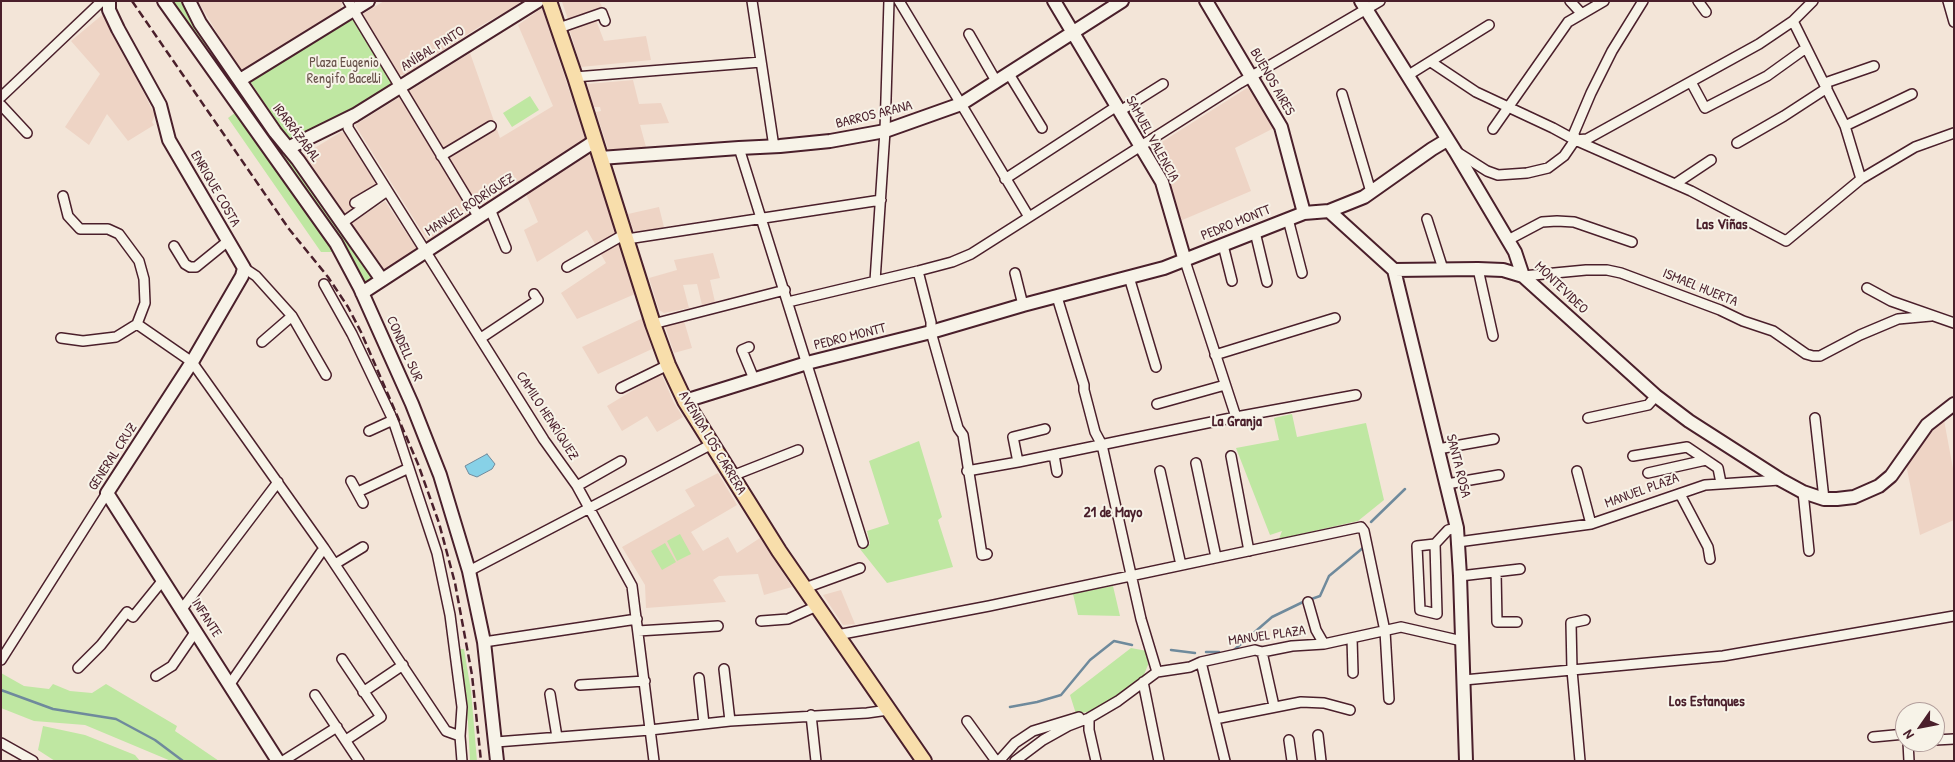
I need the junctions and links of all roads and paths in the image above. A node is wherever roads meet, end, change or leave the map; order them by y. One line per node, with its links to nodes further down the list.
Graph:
1 (102, 1): 48 (street)
2 (109, 1): 92 (street, ENRIQUE COSTA)
3 (164, 1): 116 (street, CONDELL SUR)
4 (189, 1): 40 (street, IRARRÁZABAL)
5 (368, 1): 21 (street)
6 (538, 1): 45 (street, ANÍBAL PINTO)
7 (549, 1): 29 (main road, AVENIDA LOS CARRERA)
8 (752, 1): 33 (street)
9 (889, 1): 58 (street)
10 (899, 1): 49 (street)
11 (1054, 1): 31 (street, SAMUEL VALENCIA)
12 (1122, 1): 31 (street, BARROS ARANA)
13 (1206, 1): 37 (street, BUENOS AIRES)
14 (1380, 1): 22 (street)
15 (1570, 1): 24 (street)
16 (1604, 1): 24 (street)
17 (1643, 1): 61 (street)
18 (1698, 1): 23 (street)
19 (1948, 1): 27 (street)
20 (1811, 2): 26 (street)
21 (351, 5): 40 (street); 45 (street)
22 (1364, 5): 37 (street); 38 (street, MONTEVIDEO)
23 (1706, 12)
24 (1581, 14): 51 (street)
25 (605, 21): 29 (street)
26 (1793, 21): 32 (street); 42 (street)
27 (1954, 22)
28 (1489, 25): 34 (street)
29 (559, 28): 39 (main road, AVENIDA LOS CARRERA)
30 (969, 34): 41 (street)
31 (1073, 34): 36 (street, BARROS ARANA); 52 (street, SAMUEL VALENCIA)
32 (1806, 48): 42 (street); 44 (street)
33 (761, 62): 39 (street); 66 (street)
34 (1431, 62): 38 (street); 51 (street)
35 (1874, 66): 44 (street)
36 (1009, 74): 41 (street, BARROS ARANA); 56 (street)
37 (1252, 76): 64 (street); 82 (street, BUENOS AIRES)
38 (1407, 76): 65 (street, MONTEVIDEO)
39 (575, 77): 62 (main road, AVENIDA LOS CARRERA)
40 (240, 80): 67 (street, IRARRÁZABAL)
41 (996, 81): 49 (street, BARROS ARANA)
42 (1691, 82): 61 (street)
43 (1163, 84): 52 (street)
44 (1826, 86): 55 (street); 63 (street)
45 (400, 87): 53 (street, ANÍBAL PINTO); 69 (street)
46 (1342, 94): 76 (street)
47 (1912, 94): 55 (street)
48 (1, 97)
49 (961, 104): 58 (street, BARROS ARANA); 72 (street)
50 (1, 106): 59 (street)
51 (1508, 107): 57 (street); 61 (street)
52 (1118, 109): 64 (street, SAMUEL VALENCIA); 72 (street)
53 (355, 114): 67 (street, ANÍBAL PINTO); 75 (street, CAMILO HENRÍQUEZ)
54 (491, 126): 69 (street)
55 (1845, 126): 73 (street)
56 (1042, 128)
57 (1493, 129)
58 (885, 131): 66 (street, BARROS ARANA); 78 (street)
59 (27, 132)
60 (1954, 133): 73 (street)
61 (1575, 140): 65 (street); 74 (street)
62 (595, 141): 70 (main road, AVENIDA LOS CARRERA); 80 (street, MANUEL RODRÍGUEZ)
63 (1737, 142)
64 (1140, 146): 84 (street); 98 (street, SAMUEL VALENCIA)
65 (1451, 146): 76 (street, PEDRO MONTT); 91 (street, MONTEVIDEO)
66 (774, 147): 68 (street, BARROS ARANA)
67 (288, 148): 88 (street, IRARRÁZABAL)
68 (739, 148): 70 (street, BARROS ARANA); 85 (street)
69 (441, 156): 83 (street)
70 (600, 158): 90 (main road, AVENIDA LOS CARRERA)
71 (1711, 160): 74 (street)
72 (1005, 179): 84 (street)
73 (1861, 179): 74 (street)
74 (1675, 184)
75 (385, 189): 79 (street); 88 (street); 97 (street, CAMILO HENRÍQUEZ)
76 (1371, 192): 81 (street, PEDRO MONTT)
77 (63, 196): 124 (street)
78 (881, 200): 85 (street); 110 (street)
79 (355, 203)
80 (490, 209): 83 (street, MANUEL RODRÍGUEZ); 96 (street)
81 (1329, 211): 82 (street, PEDRO MONTT); 103 (street)
82 (1304, 213): 86 (street, PEDRO MONTT)
83 (478, 216): 97 (street, MANUEL RODRÍGUEZ)
84 (1029, 217): 104 (street)
85 (761, 218): 90 (street); 115 (street)
86 (1288, 219): 89 (street, PEDRO MONTT); 106 (street)
87 (1427, 219): 101 (street)
88 (342, 223): 109 (street, IRARRÁZABAL)
89 (1255, 232): 94 (street, PEDRO MONTT); 112 (street)
90 (626, 237): 99 (street); 125 (main road, AVENIDA LOS CARRERA)
91 (1508, 240): 93 (street); 107 (street, MONTEVIDEO)
92 (228, 241): 95 (street); 100 (street, ENRIQUE COSTA)
93 (1632, 242)
94 (1223, 245): 98 (street, PEDRO MONTT); 111 (street)
95 (174, 246)
96 (506, 248)
97 (426, 252): 109 (street, MANUEL RODRÍGUEZ); 130 (street, CAMILO HENRÍQUEZ)
98 (1184, 261): 108 (street, PEDRO MONTT); 133 (street, SAMUEL VALENCIA)
99 (567, 267)
100 (244, 268): 121 (street, ENRIQUE COSTA); 134 (street, GENERAL CRUZ)
101 (1443, 269): 102 (street, ISMAEL HUERTA); 103 (street, ISMAEL HUERTA)
102 (1478, 269): 107 (street, ISMAEL HUERTA); 128 (street)
103 (1394, 270): 156 (street, SANTA ROSA)
104 (918, 272): 110 (street); 127 (street)
105 (1014, 273): 120 (street)
106 (1302, 273)
107 (1523, 276): 122 (street, ISMAEL HUERTA); 143 (street, MONTEVIDEO)
108 (1129, 278): 118 (street, PEDRO MONTT); 137 (street)
109 (382, 280): 116 (street, MANUEL RODRÍGUEZ)
110 (875, 281): 119 (street)
111 (1232, 281)
112 (1267, 282)
113 (324, 284): 150 (street)
114 (1866, 288): 122 (street)
115 (785, 290): 119 (street); 125 (street)
116 (362, 293): 202 (street, CONDELL SUR)
117 (534, 294): 130 (street)
118 (1057, 297): 120 (street, PEDRO MONTT); 155 (street)
119 (788, 302): 135 (street)
120 (1023, 305): 127 (street, PEDRO MONTT)
121 (292, 316): 131 (street); 138 (street, ENRIQUE COSTA)
122 (1931, 316): 126 (street)
123 (1335, 318): 133 (street)
124 (137, 324): 129 (street); 134 (street)
125 (653, 324): 136 (main road, AVENIDA LOS CARRERA)
126 (1954, 324)
127 (931, 332): 135 (street, PEDRO MONTT); 166 (street)
128 (1493, 336)
129 (61, 338)
130 (481, 338): 178 (street, CAMILO HENRÍQUEZ)
131 (262, 342)
132 (749, 347): 139 (street)
133 (1215, 355): 140 (street, SAMUEL VALENCIA)
134 (192, 362): 174 (street); 181 (street, GENERAL CRUZ)
135 (807, 363): 139 (street, PEDRO MONTT); 189 (street)
136 (668, 365): 141 (street); 144 (main road, AVENIDA LOS CARRERA)
137 (1156, 367)
138 (326, 375)
139 (754, 379): 144 (street, PEDRO MONTT)
140 (1225, 385): 145 (street); 147 (street, SAMUEL VALENCIA)
141 (622, 388)
142 (1356, 395): 147 (street)
143 (1656, 396): 148 (street); 173 (street, MONTEVIDEO)
144 (685, 401): 154 (main road, AVENIDA LOS CARRERA)
145 (1157, 404)
146 (1954, 404): 183 (street)
147 (1236, 417): 155 (street)
148 (1588, 418)
149 (1815, 418): 183 (street)
150 (392, 420): 152 (street); 165 (street)
151 (1045, 429): 163 (street)
152 (369, 431)
153 (1494, 439): 156 (street)
154 (712, 444): 172 (main road, AVENIDA LOS CARRERA); 185 (street)
155 (1102, 445): 158 (street); 204 (street)
156 (1438, 449): 177 (street, SANTA ROSA)
157 (798, 450): 172 (street)
158 (1054, 455): 163 (street); 169 (street)
159 (1231, 456): 194 (street)
160 (1633, 456): 161 (street)
161 (1706, 460): 170 (street); 176 (street)
162 (621, 461): 178 (street)
163 (1018, 462): 166 (street)
164 (1196, 463): 196 (street)
165 (410, 468): 179 (street); 257 (street)
166 (967, 471): 195 (street)
167 (1160, 471): 199 (street)
168 (1577, 471): 186 (street)
169 (1057, 472)
170 (1648, 473)
171 (1499, 475): 177 (street)
172 (732, 476): 207 (main road, AVENIDA LOS CARRERA)
173 (1781, 480): 176 (street, MANUEL PLAZA); 180 (street)
174 (278, 482): 192 (street); 210 (street)
175 (351, 482): 179 (street)
176 (1721, 483): 182 (street, MANUEL PLAZA)
177 (1447, 484): 187 (street, SANTA ROSA)
178 (577, 486): 185 (street, CAMILO HENRÍQUEZ)
179 (358, 492): 184 (street)
180 (1803, 492): 183 (street); 193 (street)
181 (108, 493): 206 (street, INFANTE); 227 (street, GENERAL CRUZ)
182 (1680, 494): 186 (street, MANUEL PLAZA); 197 (street)
183 (1824, 500)
184 (363, 503)
185 (589, 508): 202 (street); 212 (street, CAMILO HENRÍQUEZ)
186 (1591, 524): 188 (street, MANUEL PLAZA)
187 (1457, 528): 188 (street, SANTA ROSA); 190 (street)
188 (1458, 542): 205 (street, SANTA ROSA)
189 (862, 543)
190 (1435, 544): 190 (street)
191 (363, 547): 198 (street)
192 (324, 548): 198 (street); 240 (street)
193 (1809, 551)
194 (1249, 552): 196 (street); 219 (street)
195 (987, 554)
196 (1216, 557): 199 (street)
197 (1710, 560)
198 (335, 564): 229 (street)
199 (1181, 565): 204 (street)
200 (860, 568): 207 (street)
201 (1520, 569): 203 (street)
202 (469, 571): 223 (street, CONDELL SUR)
203 (1496, 572): 205 (street); 215 (street)
204 (1131, 576): 220 (street); 233 (street)
205 (1460, 576): 222 (street, SANTA ROSA)
206 (163, 580): 210 (street, INFANTE); 230 (street)
207 (805, 588): 209 (main road, AVENIDA LOS CARRERA)
208 (1308, 602): 224 (street)
209 (817, 606): 214 (street); 220 (main road, AVENIDA LOS CARRERA)
210 (182, 608): 217 (street, INFANTE)
211 (1954, 616): 232 (street)
212 (637, 619): 218 (street, CAMILO HENRÍQUEZ); 223 (street)
213 (1585, 620): 232 (street)
214 (761, 621)
215 (1517, 622)
216 (718, 626): 218 (street)
217 (196, 631): 235 (street); 240 (street, INFANTE)
218 (638, 631): 238 (street, CAMILO HENRÍQUEZ)
219 (1385, 631): 221 (street, MANUEL PLAZA); 222 (street, MANUEL PLAZA); 245 (street)
220 (837, 635): 247 (main road, AVENIDA LOS CARRERA)
221 (1352, 638): 224 (street, MANUEL PLAZA); 234 (street)
222 (1462, 641): 237 (street, SANTA ROSA)
223 (484, 642): 264 (street, CONDELL SUR)
224 (1324, 644): 225 (street, MANUEL PLAZA)
225 (1262, 652): 228 (street, MANUEL PLAZA); 246 (street)
226 (342, 658): 242 (street)
227 (1, 660)
228 (1201, 662): 233 (street, MANUEL PLAZA); 251 (street)
229 (403, 666): 242 (street); 257 (street)
230 (78, 668)
231 (724, 669): 252 (street)
232 (1572, 670): 237 (street); 283 (street)
233 (1157, 672): 239 (street, MANUEL PLAZA)
234 (1353, 673)
235 (156, 676)
236 (699, 678): 254 (street)
237 (1464, 680): 282 (street, SANTA ROSA)
238 (645, 681): 241 (street); 256 (street, CAMILO HENRÍQUEZ)
239 (1143, 682): 250 (street, MANUEL PLAZA); 278 (street)
240 (230, 684): 267 (street, INFANTE)
241 (580, 685)
242 (363, 692): 262 (street)
243 (550, 694): 260 (street)
244 (315, 695): 255 (street)
245 (1389, 699)
246 (1274, 706): 248 (street); 251 (street)
247 (888, 710): 249 (street); 274 (main road, AVENIDA LOS CARRERA)
248 (1350, 710)
249 (811, 715): 252 (street); 273 (street)
250 (1089, 718): 275 (street, MANUEL PLAZA); 276 (street, MANUEL PLAZA); 277 (street)
251 (1215, 719): 279 (street)
252 (730, 721): 254 (street)
253 (967, 721): 275 (street)
254 (704, 724): 256 (street)
255 (337, 727): 262 (street); 268 (street)
256 (650, 730): 260 (street); 272 (street, CAMILO HENRÍQUEZ)
257 (457, 734): 270 (street)
258 (1318, 735): 281 (street)
259 (1895, 735): 261 (street)
260 (557, 737): 264 (street)
261 (1873, 737)
262 (346, 740): 269 (street)
263 (1289, 740): 280 (street)
264 (496, 742): 271 (street, CONDELL SUR)
265 (1, 743): 266 (street)
266 (33, 761)
267 (278, 761)
268 (283, 761)
269 (359, 761)
270 (462, 761)
271 (497, 761)
272 (654, 761)
273 (816, 761)
274 (924, 761)
275 (998, 761)
276 (1015, 761)
277 (1096, 761)
278 (1160, 761)
279 (1225, 761)
280 (1292, 761)
281 (1321, 761)
282 (1466, 761)
283 (1580, 761)

